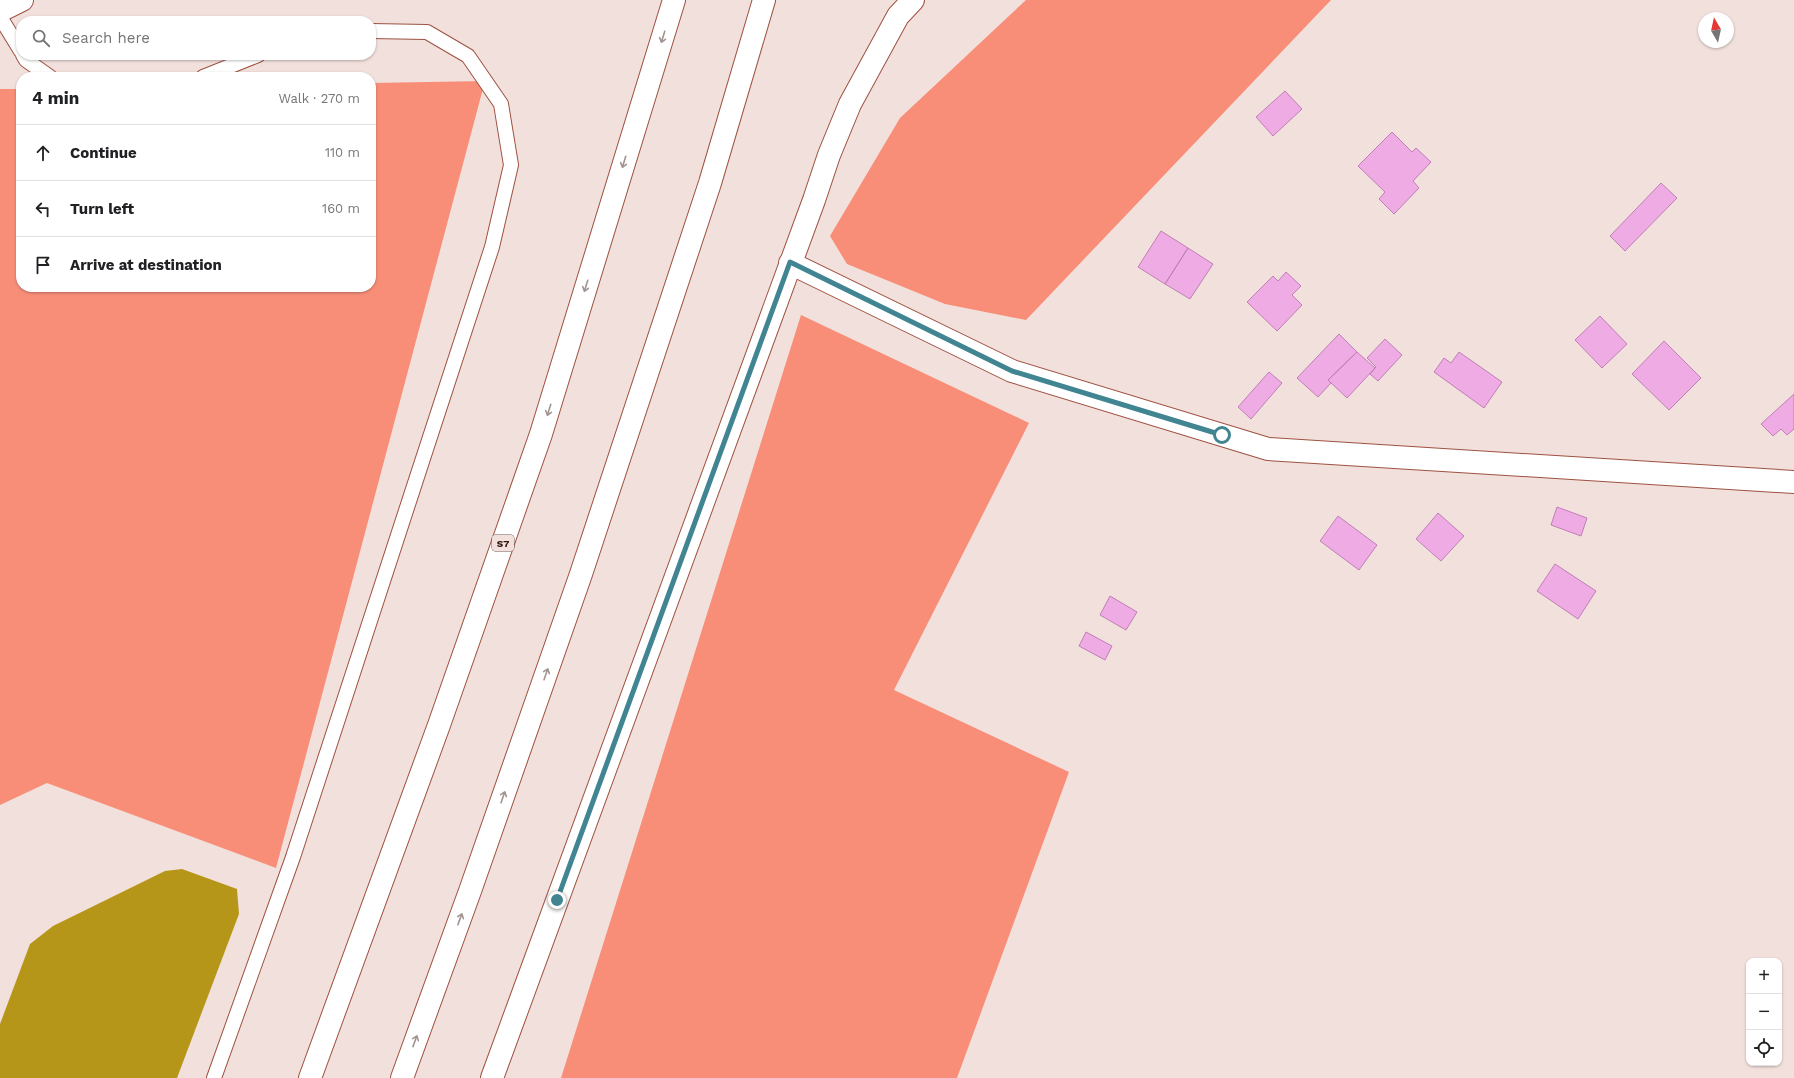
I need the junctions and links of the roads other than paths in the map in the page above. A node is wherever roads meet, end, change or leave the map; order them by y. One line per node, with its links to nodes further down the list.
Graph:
1 (22, 0): 5 (main road)
2 (674, 0): 16 (main road, S7, one-way to 16)
3 (764, 0): 17 (main road, one-way to 3)
4 (913, 0): 13 (main road)
5 (0, 11)
6 (0, 17): 8 (lane)
7 (376, 31): 15 (lane)
8 (16, 43)
9 (26, 60): 11 (lane)
10 (246, 60): 12 (lane)
11 (43, 72)
12 (216, 72)
13 (790, 262): 14 (main road); 18 (main road)
14 (1794, 482)
15 (214, 1078)
16 (310, 1078)
17 (402, 1078)
18 (492, 1078)

